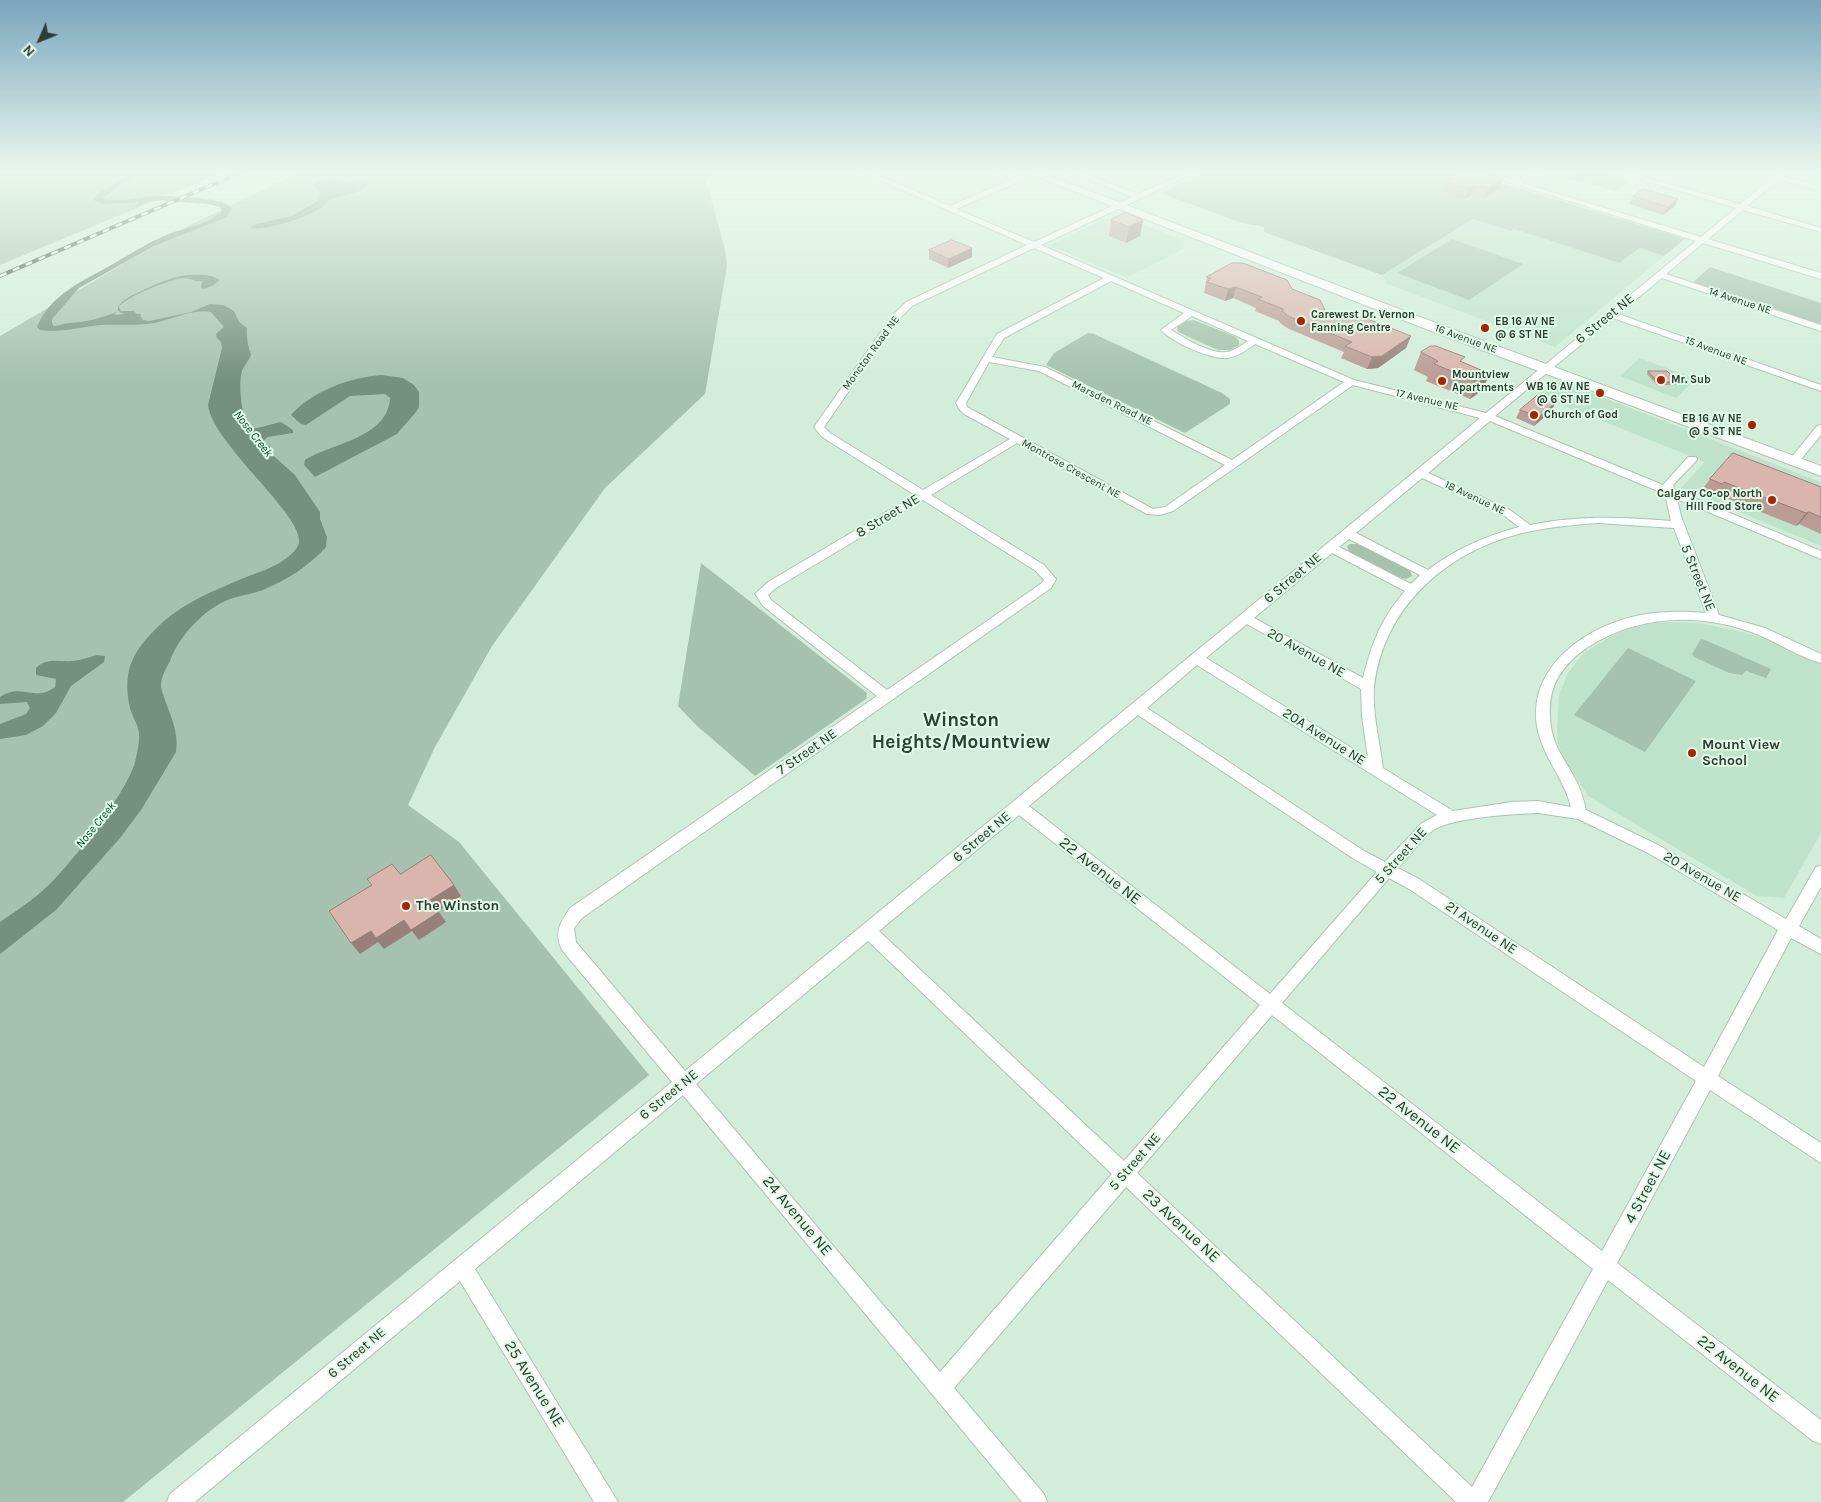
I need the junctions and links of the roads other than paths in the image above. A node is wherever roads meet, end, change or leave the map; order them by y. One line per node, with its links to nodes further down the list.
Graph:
1 (1025, 241): 6 (street, 17 Avenue NE)
2 (1042, 241): 6 (street, Moncton Road NE)
3 (1232, 241): 15 (highway, 16 Avenue NE)
4 (1701, 241): 7 (street, 6 Street NE)
5 (1706, 241): 8 (street)
6 (1034, 245): 9 (street, 17 Avenue NE); 28 (street, Moncton Road NE)
7 (1659, 274): 11 (street, 6 Street NE); 12 (street, 14 Avenue NE)
8 (1821, 276)
9 (1110, 278): 10 (street, 17 Avenue NE); 14 (street, Montrose Crescent NE)
10 (1191, 313): 13 (street, 17 Avenue NE); 13 (street)
11 (1611, 314): 15 (street, 6 Street NE); 17 (street, 15 Avenue NE)
12 (1821, 328)
13 (1255, 340): 16 (street, 17 Avenue NE)
14 (986, 358): 20 (street, Montrose Crescent NE); 24 (street, Marsden Road NE)
15 (1550, 364): 18 (street, 6 Street NE); 21 (highway, 16 Avenue NE)
16 (1351, 382): 18 (street, 17 Avenue NE); 24 (street, Montrose Crescent NE)
17 (1821, 388)
18 (1488, 417): 26 (street, 6 Street NE); 27 (street, 17 Avenue NE)
19 (1821, 428): 21 (street)
20 (1016, 439): 24 (street, Montrose Crescent NE); 28 (street, 8 Street NE)
21 (1798, 456): 22 (highway, 16 Avenue NE); 25 (highway, 16 Avenue NE)
22 (1821, 458)
23 (1692, 459): 27 (street)
24 (1232, 464)
25 (1821, 471)
26 (1420, 473): 30 (street, 18 Avenue NE); 31 (street, 6 Street NE)
27 (1670, 492): 29 (street, 5 Street NE); 33 (street, 17 Avenue NE)
28 (922, 495): 41 (street, 8 Street NE); 41 (street, 7 Street NE)
29 (1678, 526): 30 (street); 37 (street, 5 Street NE)
30 (1527, 528): 34 (street)
31 (1348, 533): 32 (street, 6 Street NE); 34 (street)
32 (1330, 547): 35 (street); 36 (street, 6 Street NE)
33 (1821, 556)
34 (1427, 574): 35 (street)
35 (1411, 589): 40 (street)
36 (1245, 618): 38 (street, 6 Street NE); 40 (street, 20 Avenue NE)
37 (1714, 618): 39 (street); 45 (street, 5 Street NE)
38 (1196, 659): 42 (street, 6 Street NE); 43 (street, 20A Avenue NE)
39 (1821, 659)
40 (1368, 687): 43 (street)
41 (886, 696): 49 (street, 7 Street NE)
42 (1137, 708): 44 (street, 6 Street NE); 47 (street, 21 Avenue NE)
43 (1376, 770): 46 (street, 20A Avenue NE)
44 (1018, 806): 51 (street, 6 Street NE); 53 (street, 22 Avenue NE)
45 (1580, 814): 46 (street, 5 Street NE); 50 (street, 20 Avenue NE)
46 (1451, 817): 47 (street, 5 Street NE)
47 (1388, 869): 53 (street, 5 Street NE); 54 (street, 21 Avenue NE)
48 (1821, 872): 50 (street, 4 Street NE)
49 (566, 927): 55 (street, 24 Avenue NE)
50 (1789, 928): 52 (street, 20 Avenue NE); 54 (street, 4 Street NE)
51 (867, 930): 55 (street, 6 Street NE); 57 (street, 23 Avenue NE)
52 (1821, 947)
53 (1271, 1006): 57 (street, 5 Street NE); 59 (street, 22 Avenue NE)
54 (1707, 1078): 56 (street, 21 Avenue NE); 59 (street, 4 Street NE)
55 (684, 1082): 58 (street, 6 Street NE); 60 (street, 24 Avenue NE)
56 (1821, 1154)
57 (1126, 1173): 60 (street, 5 Street NE); 65 (street, 23 Avenue NE)
58 (462, 1266): 62 (street, 6 Street NE); 63 (street, 25 Avenue NE)
59 (1605, 1266): 61 (street, 22 Avenue NE); 65 (street, 4 Street NE)
60 (941, 1387): 64 (street, 24 Avenue NE)
61 (1821, 1433)
62 (178, 1502)
63 (607, 1502)
64 (1036, 1502)
65 (1474, 1502)

